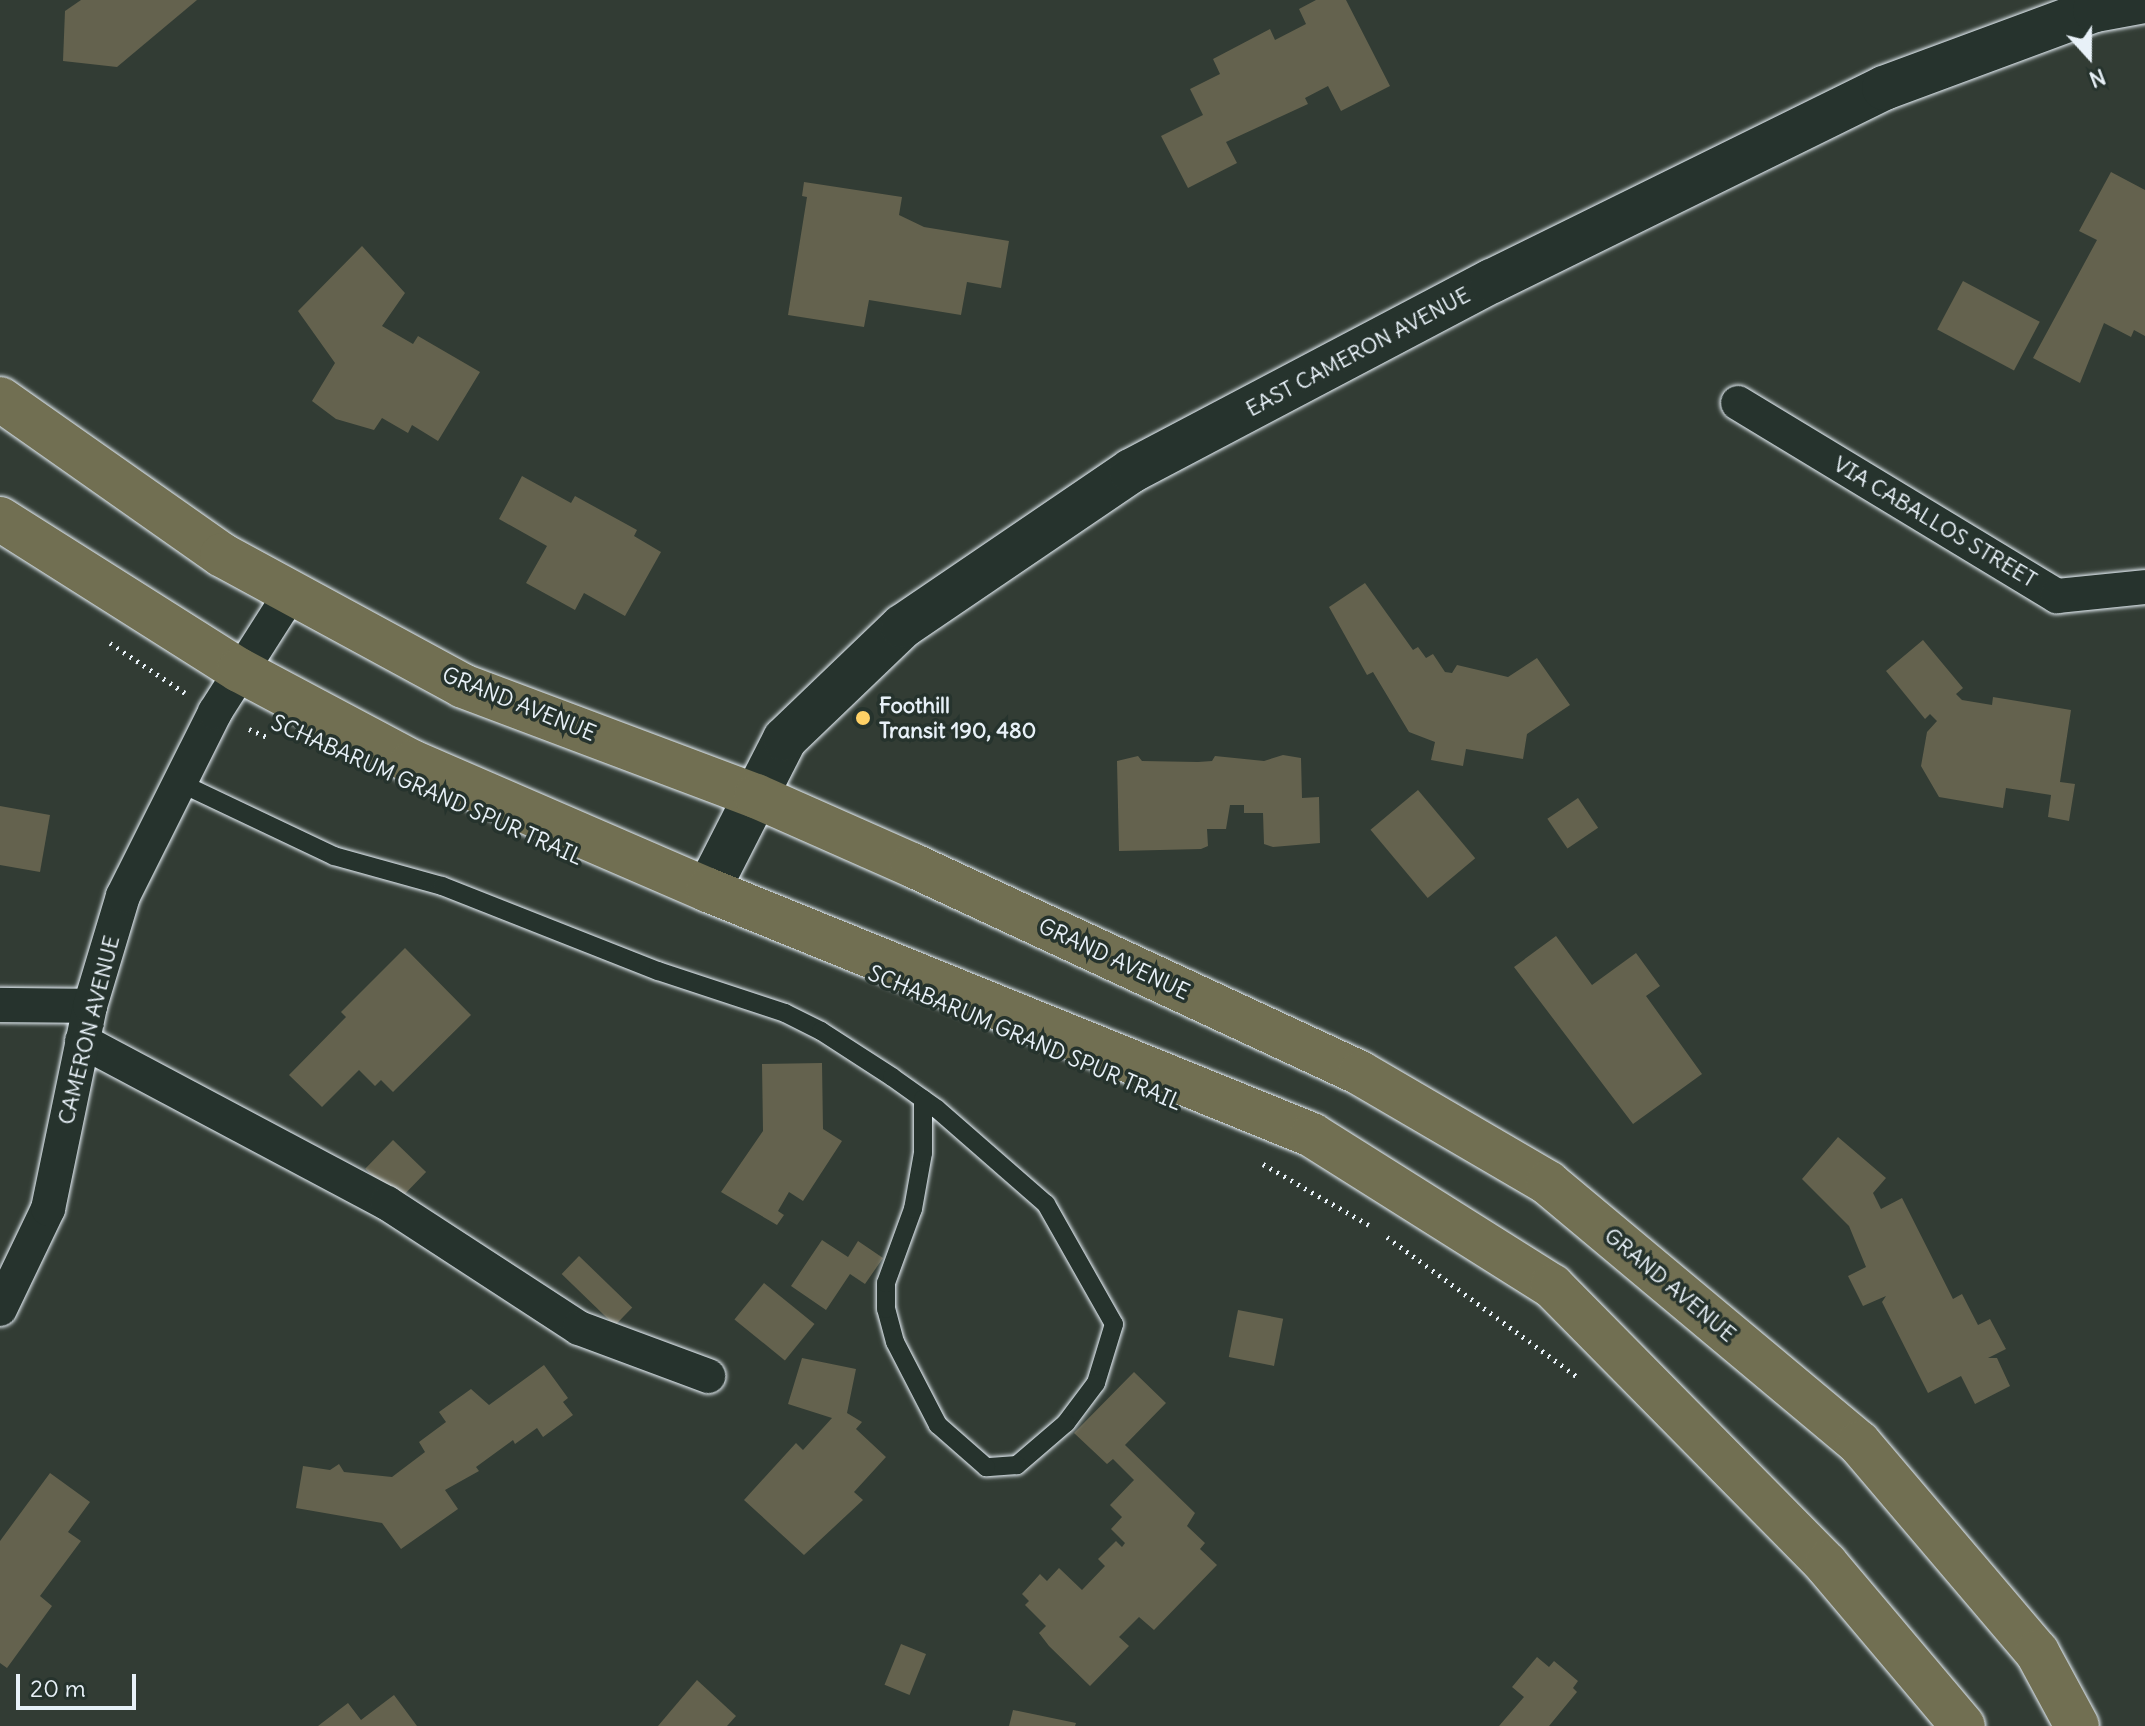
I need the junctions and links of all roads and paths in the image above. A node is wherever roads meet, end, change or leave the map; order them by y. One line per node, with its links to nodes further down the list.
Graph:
1 (2145, 1): 12 (main road, EAST CAMERON AVENUE)
2 (0, 399): 6 (main road, GRAND AVENUE)
3 (1738, 403): 5 (street, VIA CABALLOS STREET)
4 (0, 519): 8 (main road)
5 (2145, 587)
6 (292, 591): 8 (street, CAMERON AVENUE); 12 (main road, GRAND AVENUE)
7 (103, 638): 9 (path, SCHABARUM GRAND SPUR TRAIL)
8 (239, 670): 9 (street, CAMERON AVENUE); 13 (main road)
9 (215, 712): 10 (path, SCHABARUM GRAND SPUR TRAIL); 11 (street, CAMERON AVENUE)
10 (273, 740)
11 (176, 781): 15 (street, CAMERON AVENUE); 17 (lane)
12 (756, 796): 13 (main road, EAST CAMERON AVENUE); 23 (main road, GRAND AVENUE)
13 (708, 890): 22 (main road)
14 (0, 1005): 15 (street)
15 (90, 1006): 16 (street, CAMERON AVENUE)
16 (82, 1041): 19 (street, CAMERON AVENUE); 20 (street)
17 (923, 1099): 17 (lane)
18 (1261, 1162): 21 (path)
19 (0, 1309)
20 (708, 1376)
21 (1588, 1386)
22 (1963, 1726)
23 (2077, 1726)

